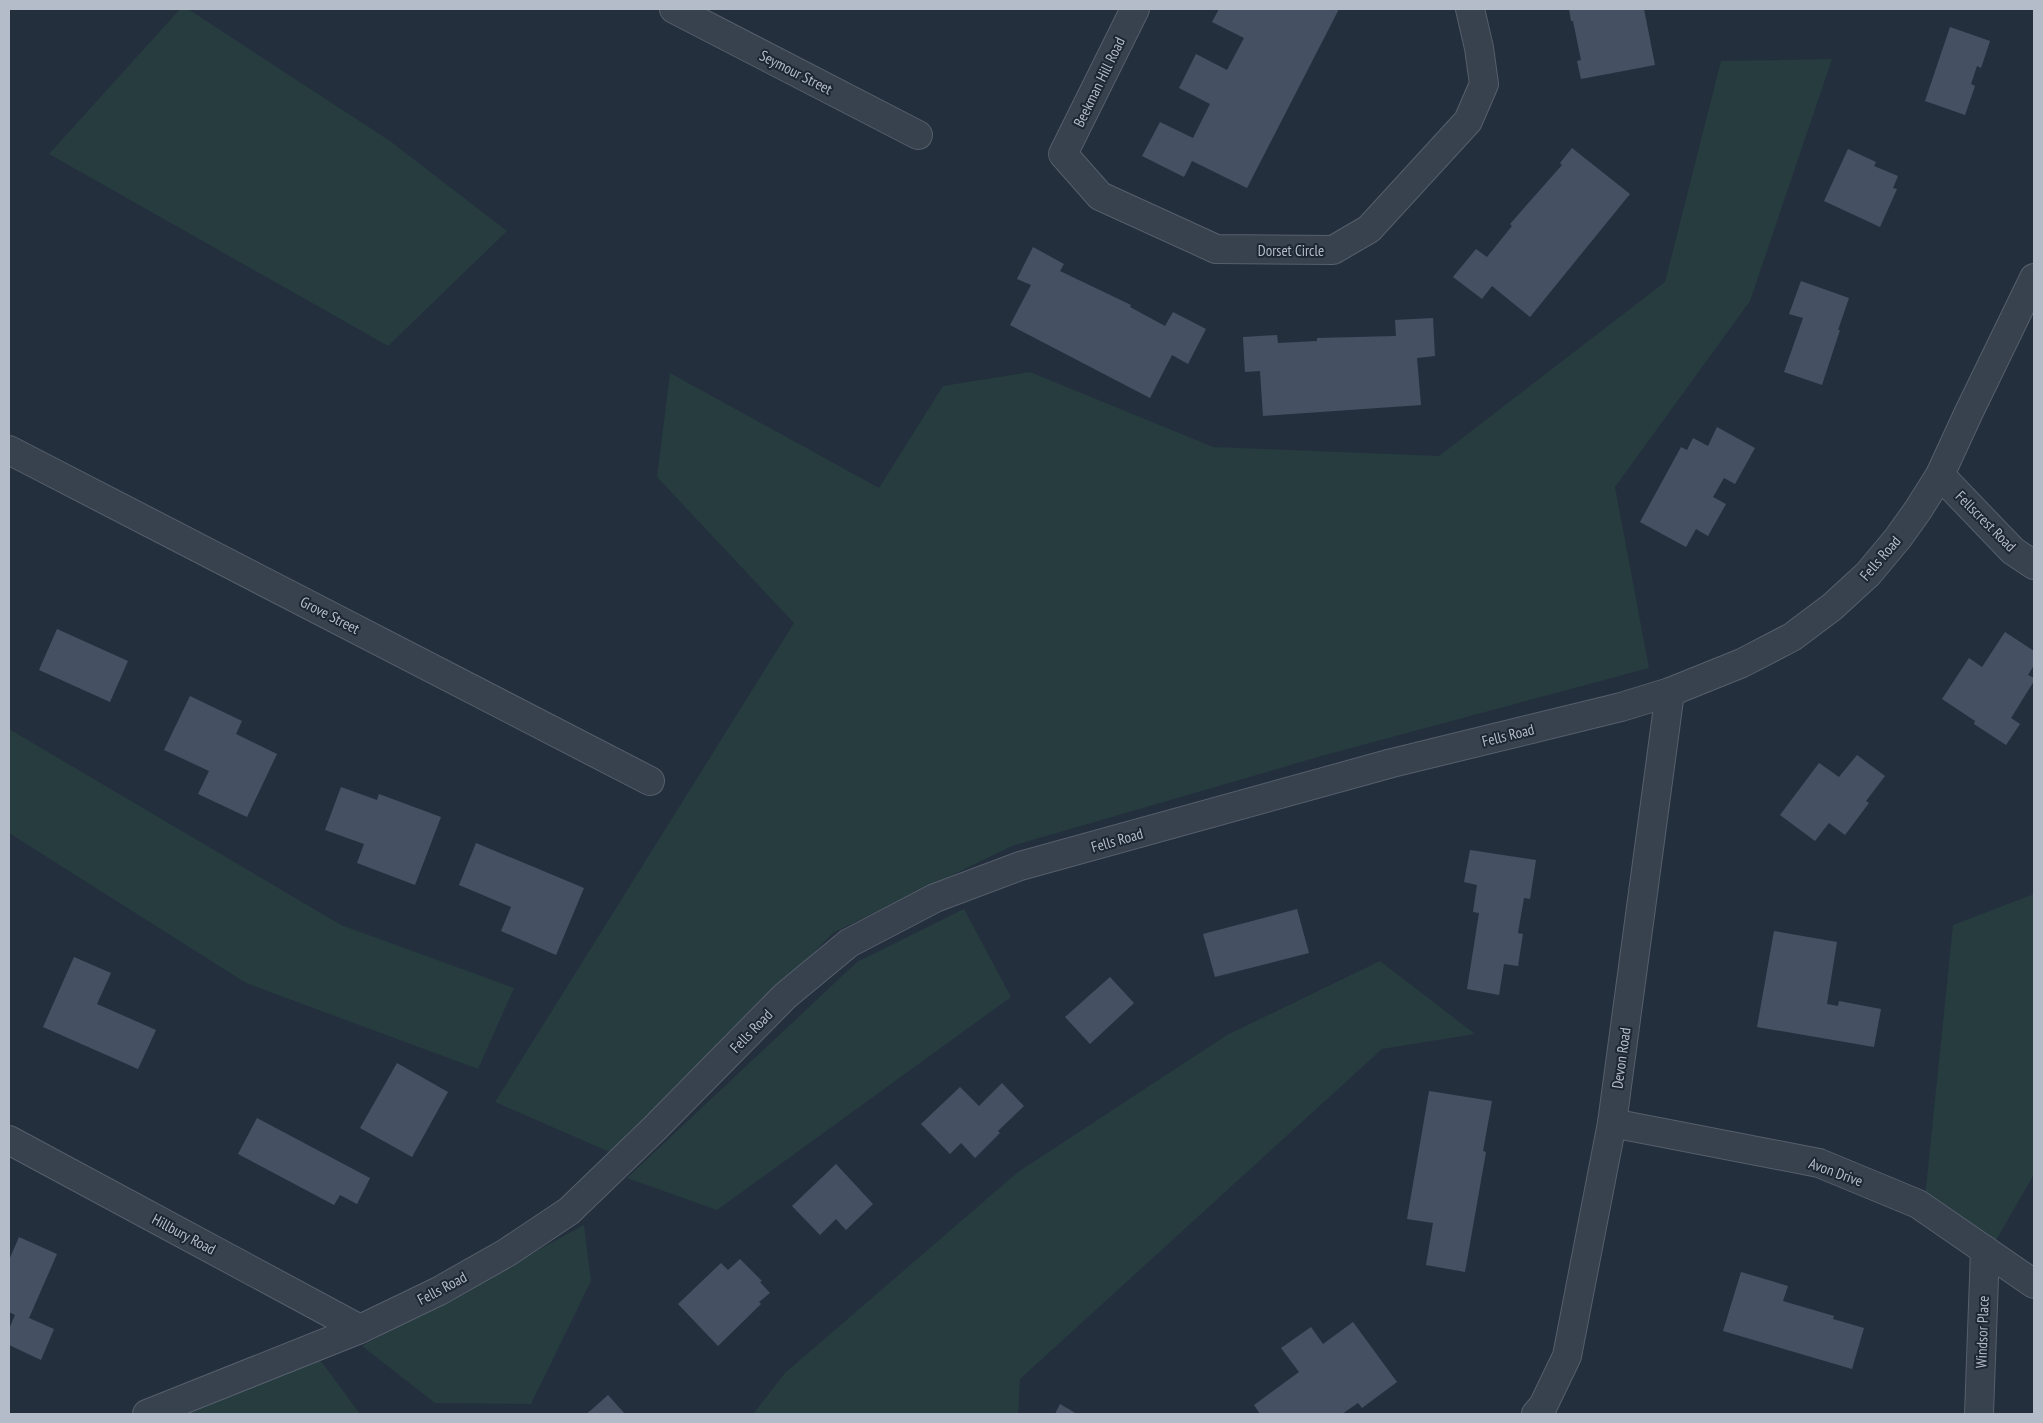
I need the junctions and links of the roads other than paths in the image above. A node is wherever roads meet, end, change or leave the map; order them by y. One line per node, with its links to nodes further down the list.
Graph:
1 (674, 9): 4 (street, Seymour Street)
2 (1135, 9): 5 (street, Beekman Hill Road)
3 (1470, 9): 5 (street, Dorset Circle)
4 (918, 135)
5 (1063, 154)
6 (2034, 278): 8 (street, Fells Road)
7 (9, 450): 11 (street, Grove Street)
8 (1940, 475): 9 (street, Fellscrest Road); 10 (street, Fells Road)
9 (2034, 565)
10 (1670, 692): 12 (street, Devon Road); 16 (street, Fells Road)
11 (650, 781)
12 (1612, 1123): 14 (street, Avon Drive); 18 (street, Devon Road)
13 (9, 1140): 16 (street, Hillbury Road)
14 (1985, 1250): 15 (street, Avon Drive); 19 (street, Windsor Place)
15 (2034, 1284)
16 (360, 1329): 17 (street, Fells Road)
17 (147, 1414)
18 (1536, 1414)
19 (1979, 1414)

